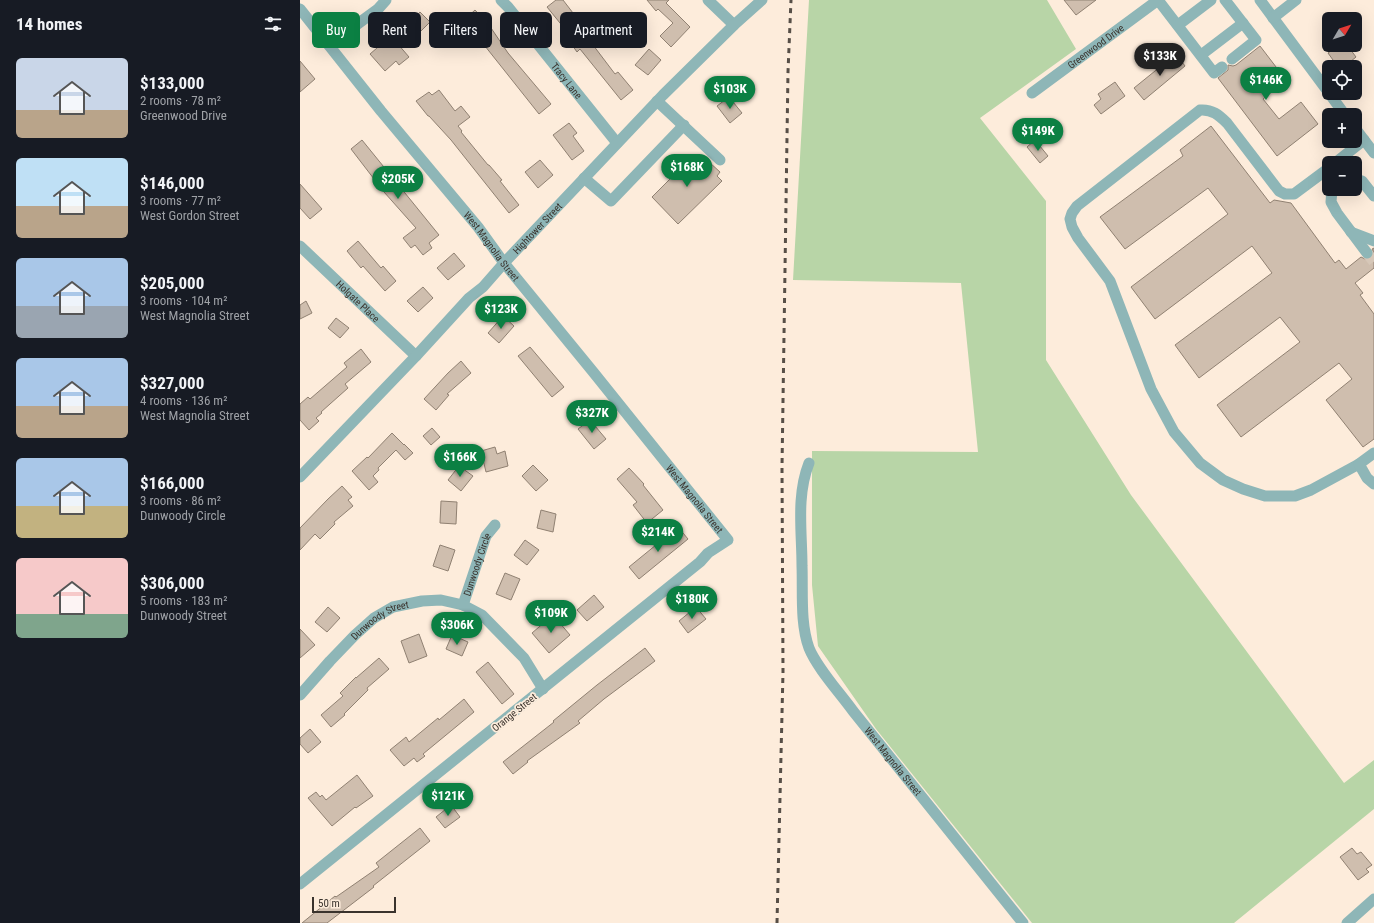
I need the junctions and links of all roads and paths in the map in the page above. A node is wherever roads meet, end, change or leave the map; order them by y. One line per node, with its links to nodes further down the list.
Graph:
1 (386, 0): 12 (street)
2 (501, 0): 27 (street, Tracy Lane)
3 (708, 0): 15 (street)
4 (762, 0): 15 (street, Hightower Street)
5 (1158, 0): 16 (street); 22 (street, Greenwood Drive)
6 (1211, 0): 16 (street)
7 (1225, 0): 13 (street)
8 (1260, 0): 11 (street)
9 (1296, 0): 11 (street)
10 (300, 9): 14 (street, West Magnolia Street)
11 (1273, 18): 21 (street)
12 (360, 22)
13 (1243, 23): 18 (street); 19 (street)
14 (312, 24)
15 (734, 25): 23 (street, Hightower Street)
16 (1178, 25): 18 (street)
17 (331, 48): 40 (street, West Magnolia Street)
18 (1201, 55): 20 (street)
19 (1232, 60)
20 (1222, 67)
21 (1322, 84)
22 (1032, 93)
23 (657, 101): 24 (street); 27 (street, Hightower Street)
24 (684, 125): 30 (street); 32 (street)
25 (1362, 137): 26 (street)
26 (1364, 140): 28 (street); 29 (street)
27 (617, 143): 32 (street, Hightower Street)
28 (1374, 153)
29 (1344, 156)
30 (720, 160)
31 (1322, 173): 44 (street)
32 (584, 178): 40 (street, Hightower Street)
33 (1362, 181): 35 (street)
34 (1331, 196): 36 (street)
35 (1374, 196)
36 (1351, 232): 37 (street); 39 (street)
37 (1374, 241)
38 (301, 249): 41 (street, Holgate Place)
39 (1367, 253)
40 (504, 263): 41 (street, Hightower Street); 48 (street, West Magnolia Street)
41 (416, 356): 45 (street, Hightower Street)
42 (1374, 453): 44 (street)
43 (809, 463): 54 (street, West Magnolia Street)
44 (1359, 464): 46 (street)
45 (300, 477)
46 (1374, 484)
47 (494, 525): 49 (street, Dunwoody Circle)
48 (728, 540): 50 (street, Orange Street)
49 (463, 606): 50 (street, Dunwoody Street); 51 (street, Dunwoody Street)
50 (543, 688): 52 (street, Orange Street)
51 (300, 695)
52 (300, 884)
53 (1374, 899): 55 (street)
54 (1023, 923)
55 (1347, 923)

